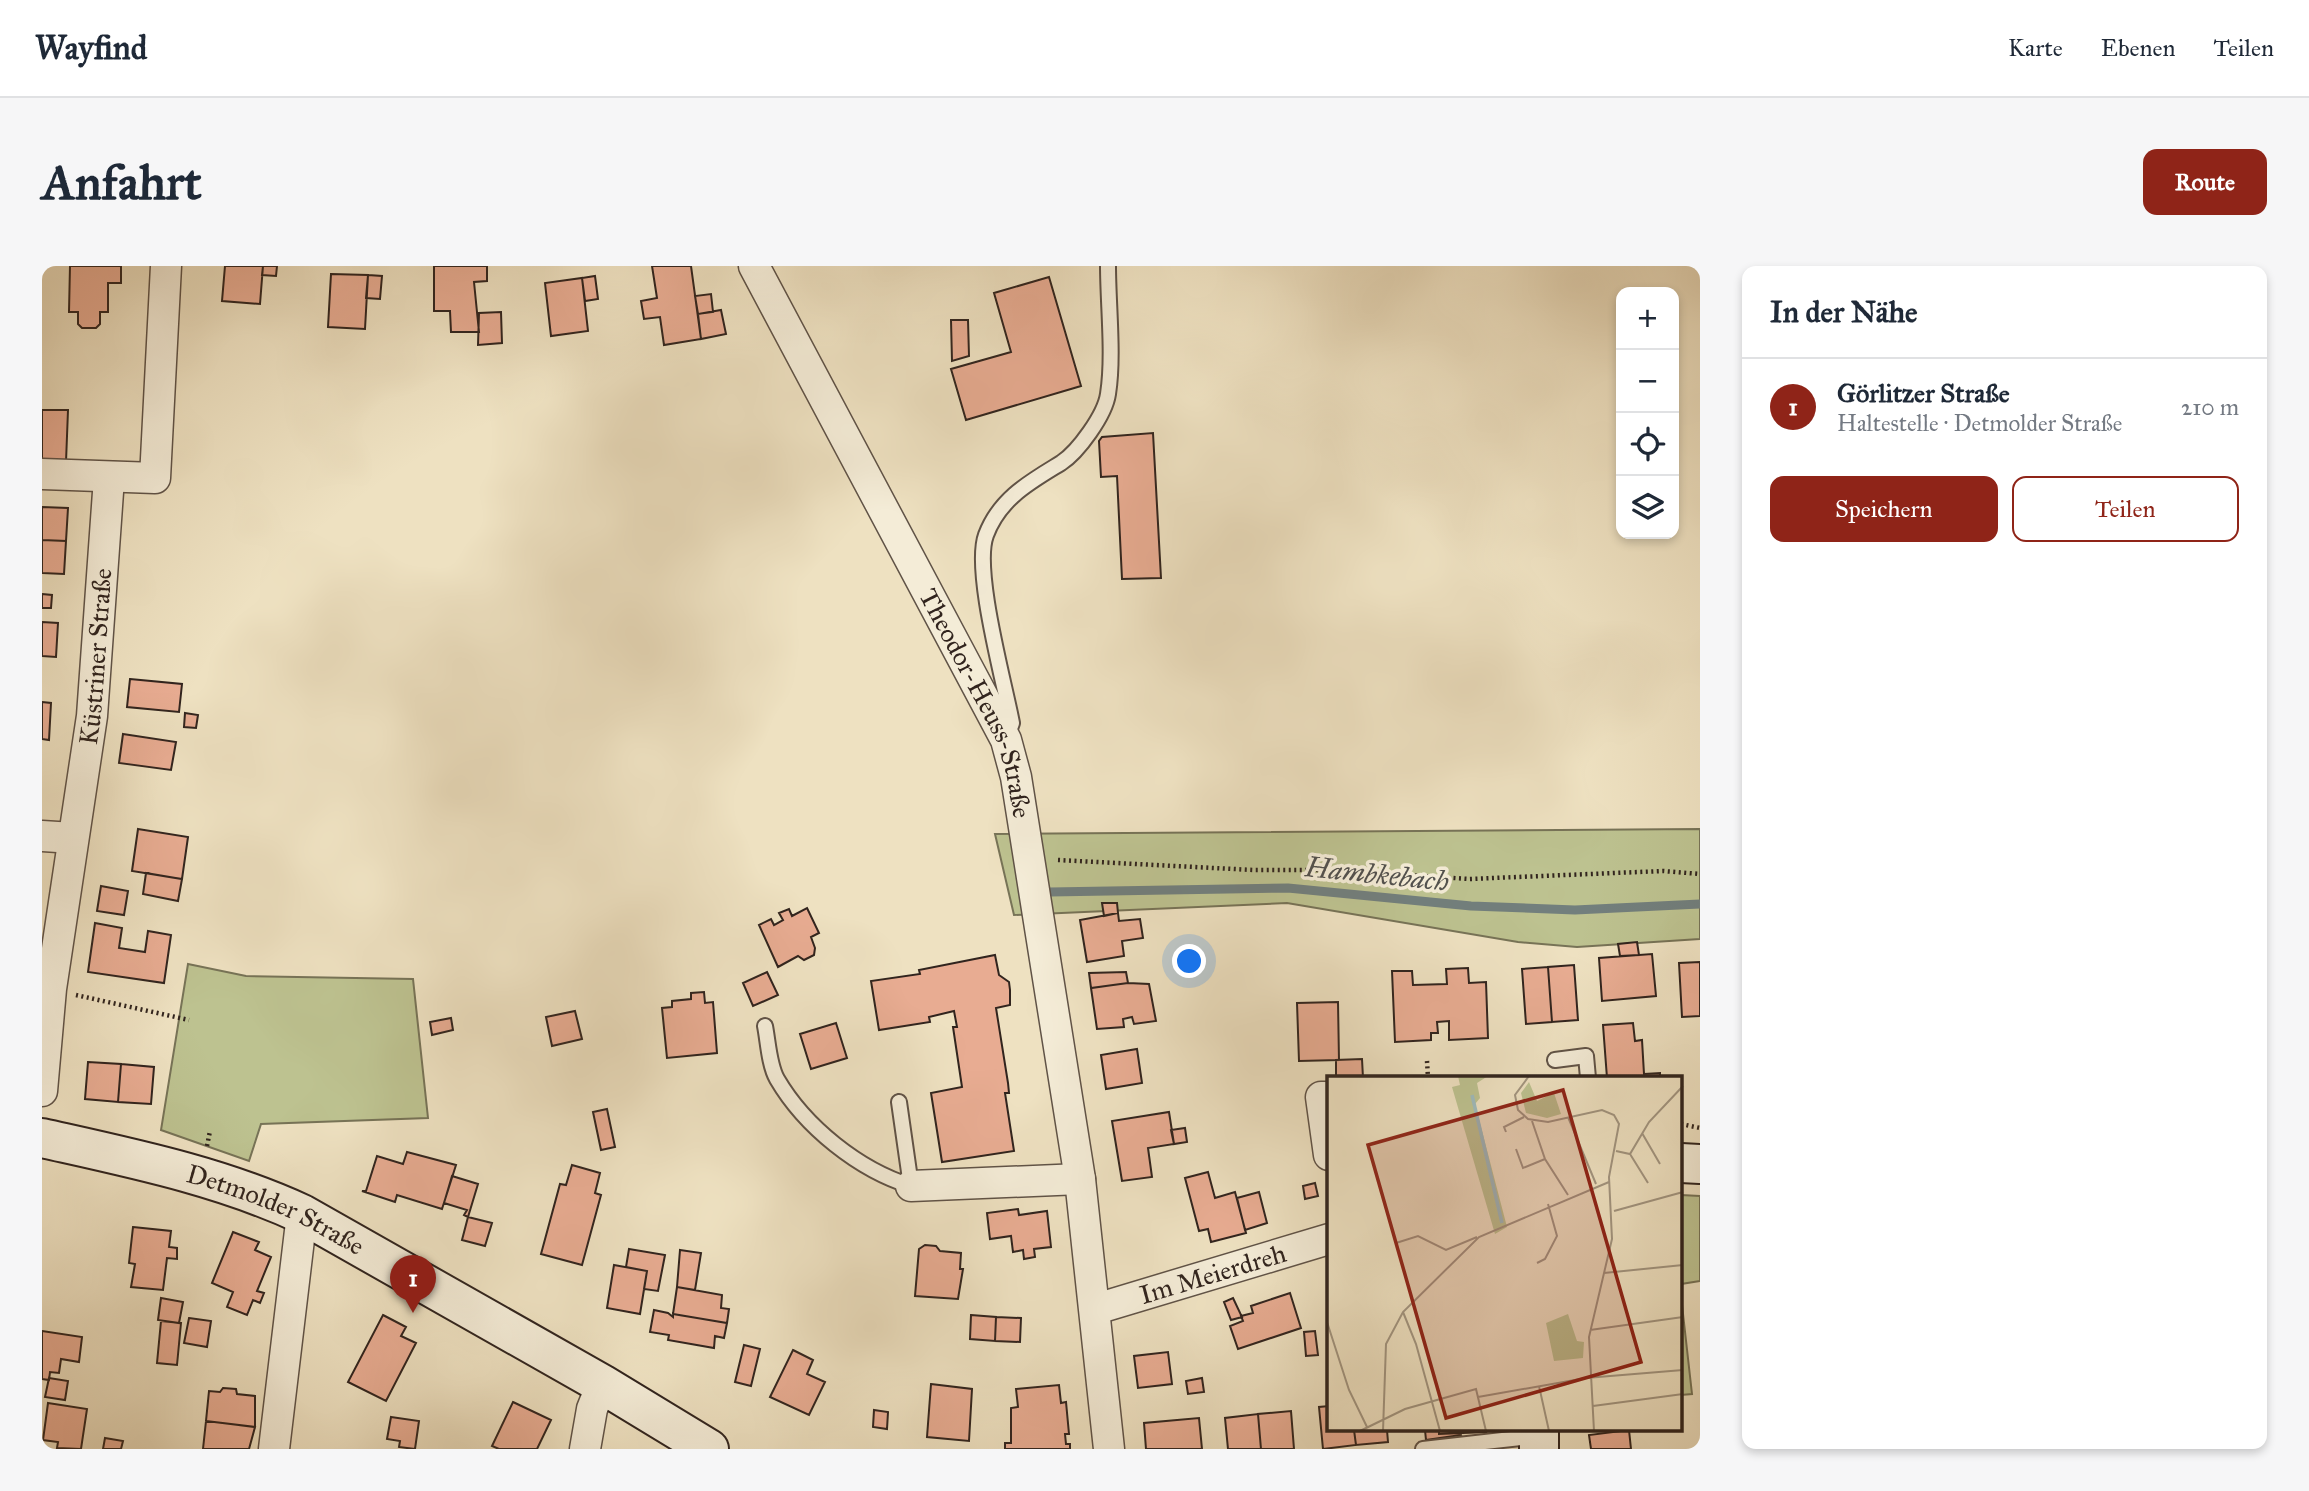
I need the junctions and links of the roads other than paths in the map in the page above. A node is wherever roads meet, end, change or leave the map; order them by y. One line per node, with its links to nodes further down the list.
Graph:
1 (166, 266): 5 (street)
2 (754, 266): 6 (street, Theodor-Heuss-Straße)
3 (1108, 266): 6 (lane)
4 (42, 474): 5 (street)
5 (109, 478): 8 (street, Küstriner Straße)
6 (1006, 740): 19 (street, Theodor-Heuss-Straße)
7 (42, 836): 8 (street)
8 (73, 838): 12 (street, Küstriner Straße)
9 (765, 1026): 20 (lane)
10 (1555, 1060): 11 (lane)
11 (1588, 1076)
12 (42, 1091)
13 (1319, 1097): 16 (street)
14 (899, 1102): 20 (lane)
15 (42, 1138): 21 (main road, Detmolder Straße)
16 (1327, 1143)
17 (1682, 1163): 18 (main road)
18 (1700, 1164)
19 (1080, 1179): 20 (street); 23 (street, Theodor-Heuss-Straße)
20 (911, 1186)
21 (302, 1214): 24 (main road, Detmolder Straße); 26 (street)
22 (1327, 1240): 23 (street, Im Meierdreh)
23 (1096, 1309): 29 (street, Theodor-Heuss-Straße)
24 (602, 1384): 27 (street); 28 (main road, Detmolder Straße)
25 (1540, 1438): 30 (lane)
26 (274, 1449)
27 (585, 1449)
28 (709, 1449)
29 (1110, 1449)
30 (1423, 1449)

